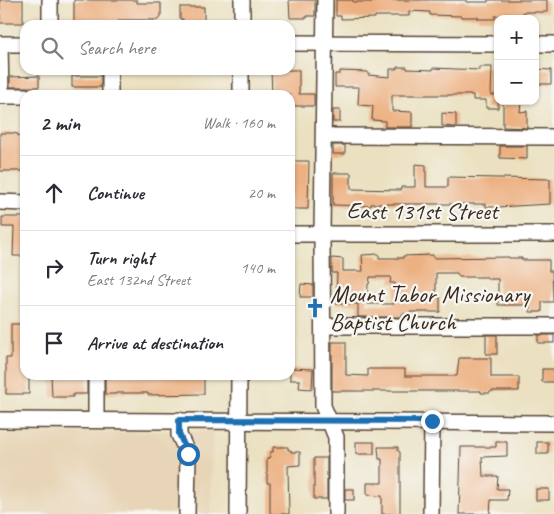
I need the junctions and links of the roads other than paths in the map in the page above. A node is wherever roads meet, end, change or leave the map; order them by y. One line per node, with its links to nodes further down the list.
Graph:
1 (50, 0): 4 (street)
2 (242, 0): 5 (street)
3 (325, 0): 7 (street)
4 (50, 20)
5 (242, 20)
6 (295, 43): 7 (street)
7 (325, 43): 10 (street); 19 (street)
8 (0, 44): 9 (street); 17 (street)
9 (20, 44)
10 (494, 44)
11 (539, 44): 12 (street)
12 (554, 44)
13 (110, 75): 15 (street)
14 (241, 75): 16 (street)
15 (110, 90)
16 (241, 90)
17 (0, 96): 18 (street)
18 (20, 96)
19 (324, 136): 20 (street); 23 (street)
20 (554, 137)
21 (0, 202): 22 (street)
22 (20, 202)
23 (322, 233): 24 (street, East 131st Street); 25 (street, East 131st Street); 26 (street)
24 (295, 234)
25 (554, 234)
26 (323, 326): 27 (street); 34 (street)
27 (554, 326)
28 (96, 380): 31 (street)
29 (239, 380): 33 (street)
30 (0, 420): 31 (street)
31 (96, 420): 32 (street)
32 (179, 420): 33 (street); 37 (street)
33 (239, 420): 34 (street); 38 (street)
34 (330, 421): 35 (street); 39 (street)
35 (432, 421): 36 (street); 40 (street)
36 (554, 423)
37 (187, 514)
38 (238, 514)
39 (336, 514)
40 (432, 514)

